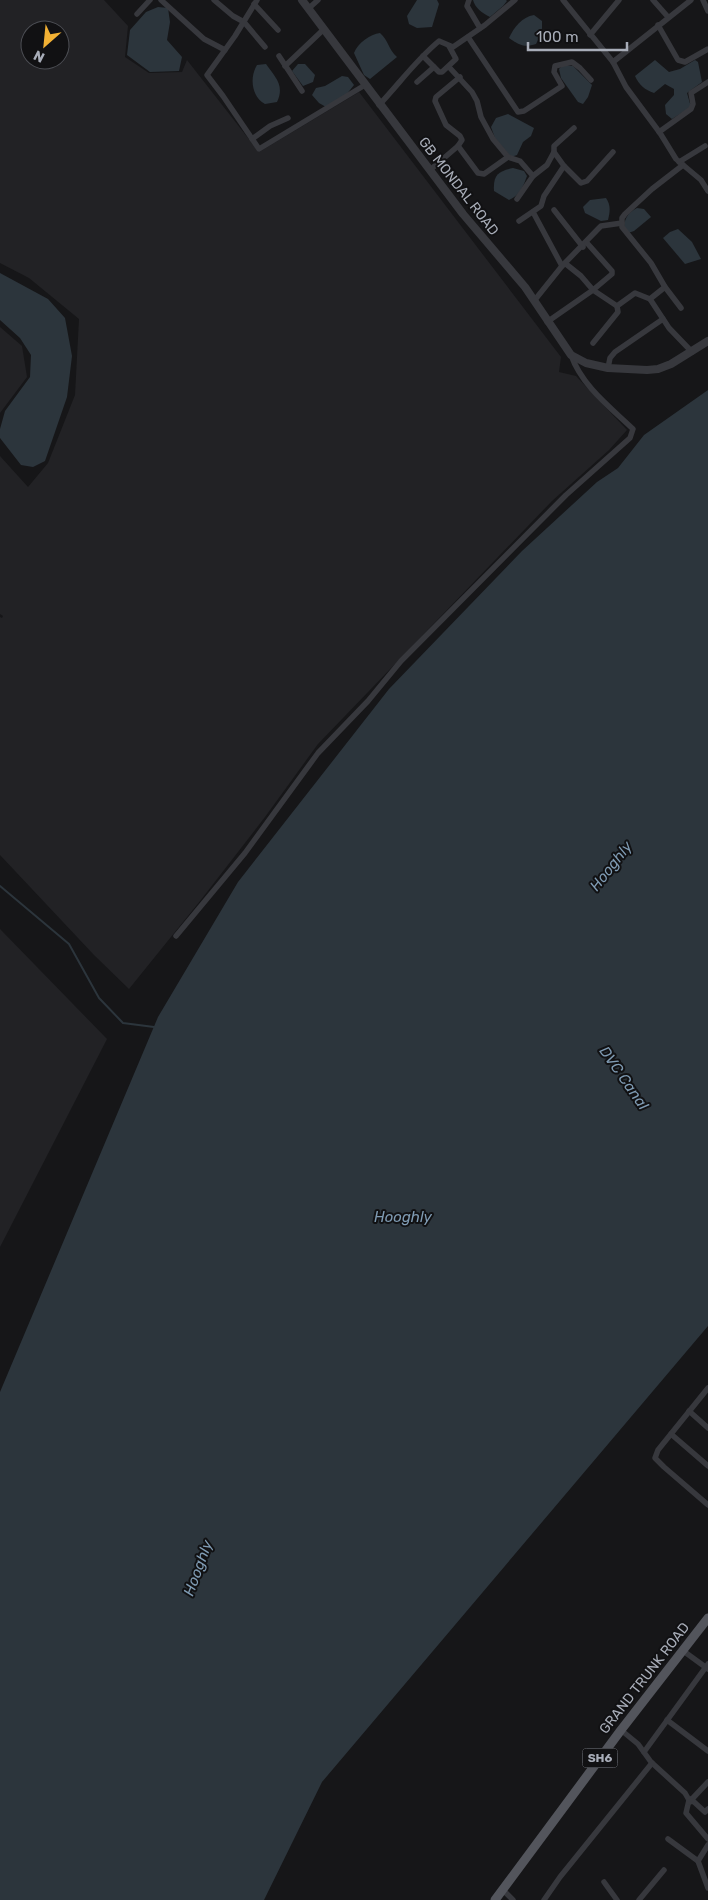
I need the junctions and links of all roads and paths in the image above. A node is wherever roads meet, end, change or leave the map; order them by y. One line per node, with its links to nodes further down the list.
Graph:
1 (150, 0): 16 (street)
2 (161, 0): 28 (street)
3 (214, 0): 18 (street)
4 (302, 0): 14 (street, GB MONDAL ROAD)
5 (318, 0): 14 (street)
6 (469, 0): 20 (street)
7 (515, 0): 20 (street)
8 (563, 0): 23 (street)
9 (619, 0): 23 (street)
10 (653, 0): 17 (street)
11 (691, 0): 17 (street)
12 (703, 0): 15 (street)
13 (255, 2): 18 (street); 21 (street)
14 (308, 9): 22 (street, GB MONDAL ROAD)
15 (708, 11)
16 (137, 14)
17 (668, 17): 19 (street)
18 (244, 22): 26 (street); 28 (street)
19 (658, 25): 27 (street); 31 (street)
20 (480, 28): 24 (street)
21 (278, 30)
22 (323, 30): 32 (street); 39 (street, GB MONDAL ROAD)
23 (590, 35): 31 (street)
24 (468, 37): 25 (street); 36 (street)
25 (449, 46): 30 (street); 34 (street)
26 (265, 47)
27 (708, 49)
28 (225, 50): 45 (street)
29 (279, 56): 32 (street)
30 (423, 56): 33 (street); 41 (street)
31 (613, 62): 44 (street)
32 (285, 66): 40 (street)
33 (434, 67): 34 (street); 37 (street)
34 (449, 67): 35 (street)
35 (460, 77): 46 (street); 50 (street)
36 (591, 80)
37 (417, 82)
38 (708, 82): 44 (street)
39 (365, 85): 41 (street, GB MONDAL ROAD); 45 (street)
40 (302, 91)
41 (379, 104): 53 (street, GB MONDAL ROAD)
42 (288, 118): 45 (street)
43 (574, 128): 48 (street)
44 (659, 132): 51 (street)
45 (252, 139)
46 (458, 146): 50 (street); 53 (street)
47 (705, 146): 51 (street)
48 (554, 152): 52 (street); 54 (street)
49 (613, 152): 52 (street)
50 (508, 157): 54 (street)
51 (681, 164): 55 (street); 60 (street)
52 (564, 166): 58 (street)
53 (430, 170): 66 (street, GB MONDAL ROAD)
54 (533, 176): 56 (street)
55 (708, 191)
56 (517, 199)
57 (554, 210): 61 (street)
58 (533, 212): 59 (street); 62 (street)
59 (520, 221)
60 (622, 223): 61 (street); 63 (street)
61 (585, 245): 62 (street); 64 (street)
62 (564, 265): 64 (street); 66 (street)
63 (665, 287): 65 (street); 68 (street)
64 (593, 290): 67 (street); 70 (street)
65 (650, 300): 67 (street); 69 (street)
66 (534, 301): 70 (street, GB MONDAL ROAD)
67 (618, 306): 72 (street)
68 (682, 308)
69 (663, 319): 73 (street); 75 (street)
70 (547, 322): 74 (street, GB MONDAL ROAD)
71 (708, 341): 73 (street)
72 (594, 343)
73 (692, 352): 75 (street)
74 (571, 355): 75 (street); 76 (street)
75 (608, 368)
76 (176, 936)
77 (708, 1389): 78 (street)
78 (689, 1411): 79 (street); 80 (street)
79 (708, 1428)
80 (671, 1434): 81 (street); 82 (street)
81 (708, 1466)
82 (708, 1505)
83 (708, 1618): 84 (main road, GRAND TRUNK ROAD / SH6)
84 (682, 1650): 85 (street); 87 (main road, GRAND TRUNK ROAD / SH6)
85 (707, 1667): 86 (street)
86 (667, 1720): 88 (street); 89 (street)
87 (620, 1730): 89 (street); 101 (main road, GRAND TRUNK ROAD / SH6)
88 (708, 1751)
89 (644, 1752): 90 (street)
90 (652, 1763): 92 (street); 104 (street)
91 (708, 1782): 92 (street)
92 (689, 1801): 93 (street); 95 (street)
93 (708, 1809)
94 (668, 1839): 97 (street)
95 (708, 1839)
96 (708, 1845): 97 (street)
97 (698, 1861): 100 (street)
98 (664, 1870): 106 (street)
99 (604, 1882): 105 (street)
100 (708, 1888)
101 (503, 1890): 102 (main road, GRAND TRUNK ROAD / SH6); 103 (street)
102 (495, 1900)
103 (513, 1900)
104 (544, 1900)
105 (617, 1900)
106 (639, 1900)

